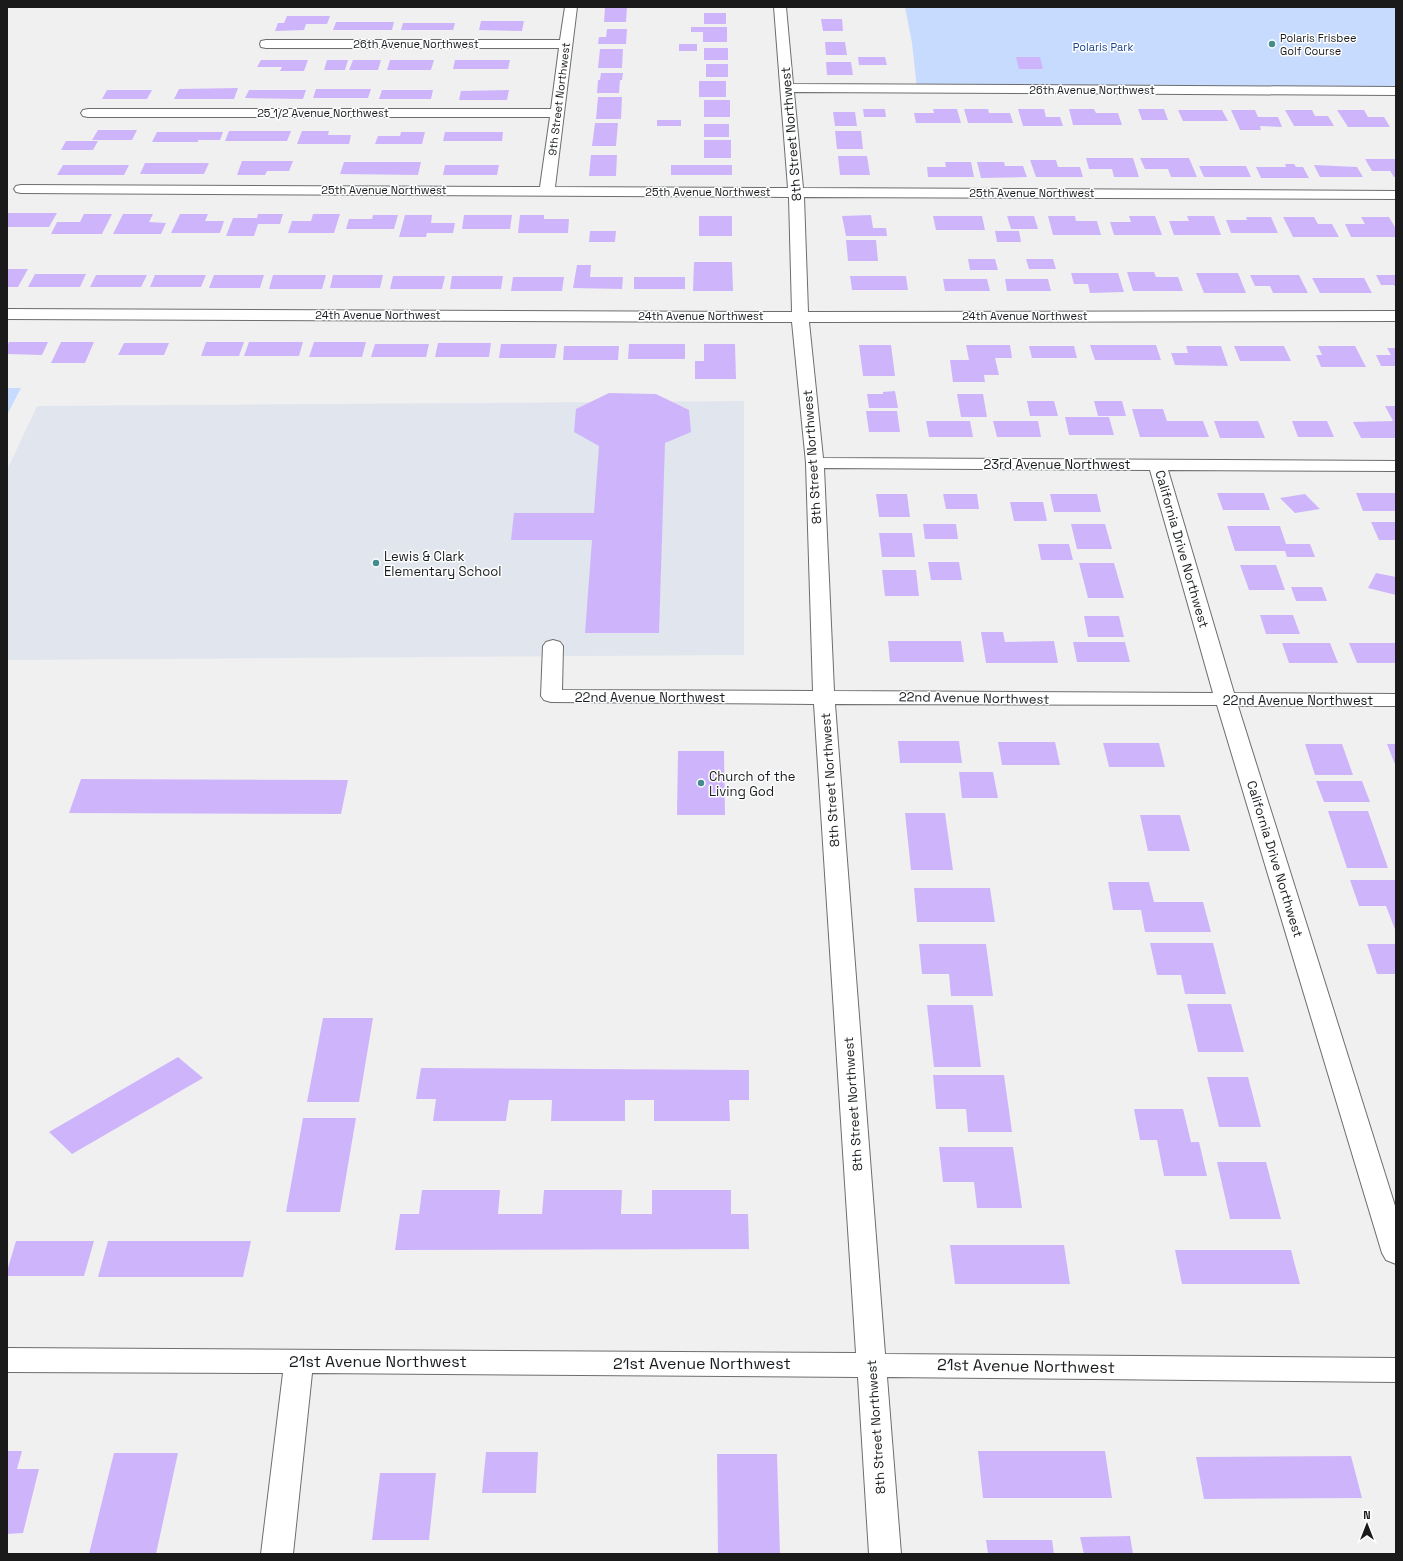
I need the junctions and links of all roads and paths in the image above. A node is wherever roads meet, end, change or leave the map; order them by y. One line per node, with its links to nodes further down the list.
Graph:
1 (571, 7): 4 (street, 9th Street Northwest)
2 (780, 7): 5 (street, 8th Street Northwest)
3 (266, 44): 4 (street, 26th Avenue Northwest)
4 (566, 44): 8 (street, 9th Street Northwest)
5 (787, 88): 6 (street, 26th Avenue Northwest); 11 (street, 8th Street Northwest)
6 (1396, 91)
7 (88, 113): 8 (street, 25 1/2 Avenue Northwest)
8 (557, 113): 10 (street, 9th Street Northwest)
9 (21, 188): 10 (street, 25th Avenue Northwest)
10 (547, 191): 11 (street, 25th Avenue Northwest)
11 (796, 192): 12 (street, 25th Avenue Northwest); 15 (street, 8th Street Northwest)
12 (1396, 195)
13 (7, 314): 15 (street, 24th Avenue Northwest)
14 (1396, 316): 15 (street, 24th Avenue Northwest)
15 (800, 317): 16 (street, 8th Street Northwest)
16 (814, 462): 17 (street, 23rd Avenue Northwest); 20 (street, 8th Street Northwest)
17 (1157, 464): 18 (street, 23rd Avenue Northwest); 21 (street, California Drive Northwest)
18 (1396, 466)
19 (553, 646): 20 (street, 22nd Avenue Northwest)
20 (824, 697): 21 (street, 22nd Avenue Northwest); 26 (street, 8th Street Northwest)
21 (1226, 700): 22 (street, 22nd Avenue Northwest); 23 (street, California Drive Northwest)
22 (1396, 700)
23 (1396, 1253)
24 (7, 1360): 25 (street, 21st Avenue Northwest)
25 (300, 1361): 26 (street, 21st Avenue Northwest); 28 (street)
26 (871, 1365): 27 (street, 21st Avenue Northwest); 29 (street, 8th Street Northwest)
27 (1396, 1370)
28 (277, 1554)
29 (885, 1554)

